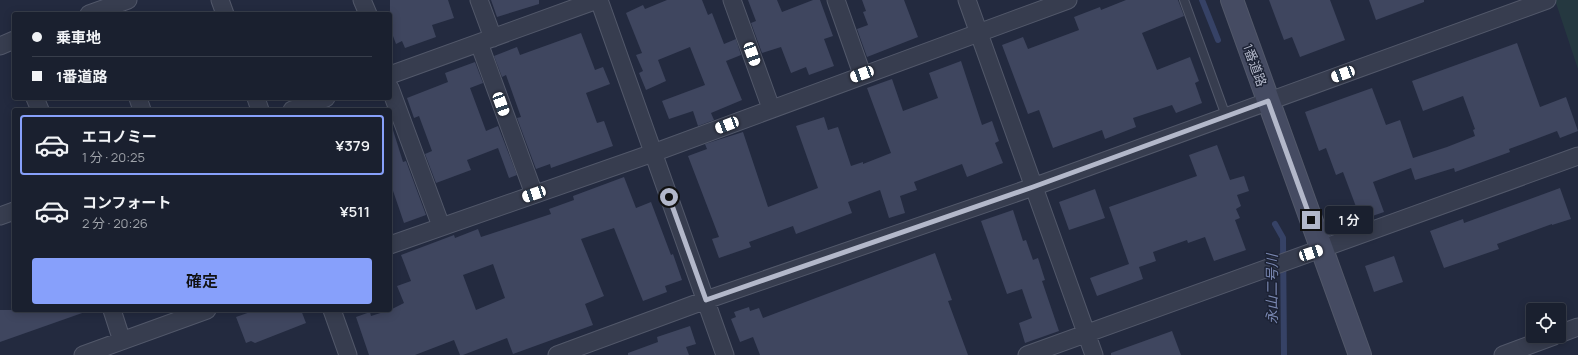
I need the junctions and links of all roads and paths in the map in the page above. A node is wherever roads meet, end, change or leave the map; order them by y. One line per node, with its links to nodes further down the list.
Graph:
1 (128, 0): 14 (street)
2 (220, 0): 15 (street)
3 (362, 0): 16 (street)
4 (479, 0): 18 (street)
5 (732, 0): 27 (street)
6 (836, 0): 21 (street)
7 (967, 0): 17 (street)
8 (1068, 0): 17 (street)
9 (1184, 0): 28 (lane)
10 (1232, 0): 25 (street, 1番道路)
11 (1547, 0): 13 (street)
12 (594, 1): 18 (street); 29 (street)
13 (1521, 4): 25 (street)
14 (106, 11)
15 (224, 12)
16 (367, 12)
17 (978, 32): 21 (street); 31 (street)
18 (486, 40): 22 (street); 32 (street)
19 (12, 41): 20 (street)
20 (0, 46)
21 (862, 74): 27 (street)
22 (392, 76)
23 (392, 83): 35 (street)
24 (320, 100): 26 (street)
25 (1268, 101): 28 (street); 37 (street, 1番道路)
26 (298, 108)
27 (771, 108): 29 (street)
28 (1226, 116): 31 (street)
29 (653, 153): 32 (street); 38 (street)
30 (1578, 156): 37 (street)
31 (1033, 187): 38 (street); 44 (street)
32 (534, 194): 35 (street)
33 (12, 212): 34 (street)
34 (0, 216)
35 (440, 226): 36 (street)
36 (392, 244)
37 (1322, 249): 44 (street); 53 (street, 1番道路)
38 (706, 300): 49 (street); 50 (street)
39 (113, 312): 45 (street)
40 (202, 312): 45 (street)
41 (333, 312): 48 (street)
42 (1578, 327): 43 (street)
43 (1566, 331)
44 (1086, 334): 51 (street); 52 (street)
45 (122, 341): 47 (street)
46 (1535, 343): 54 (street)
47 (83, 355)
48 (348, 355)
49 (557, 355)
50 (725, 355)
51 (1027, 355)
52 (1094, 355)
53 (1360, 355)
54 (1503, 355)

